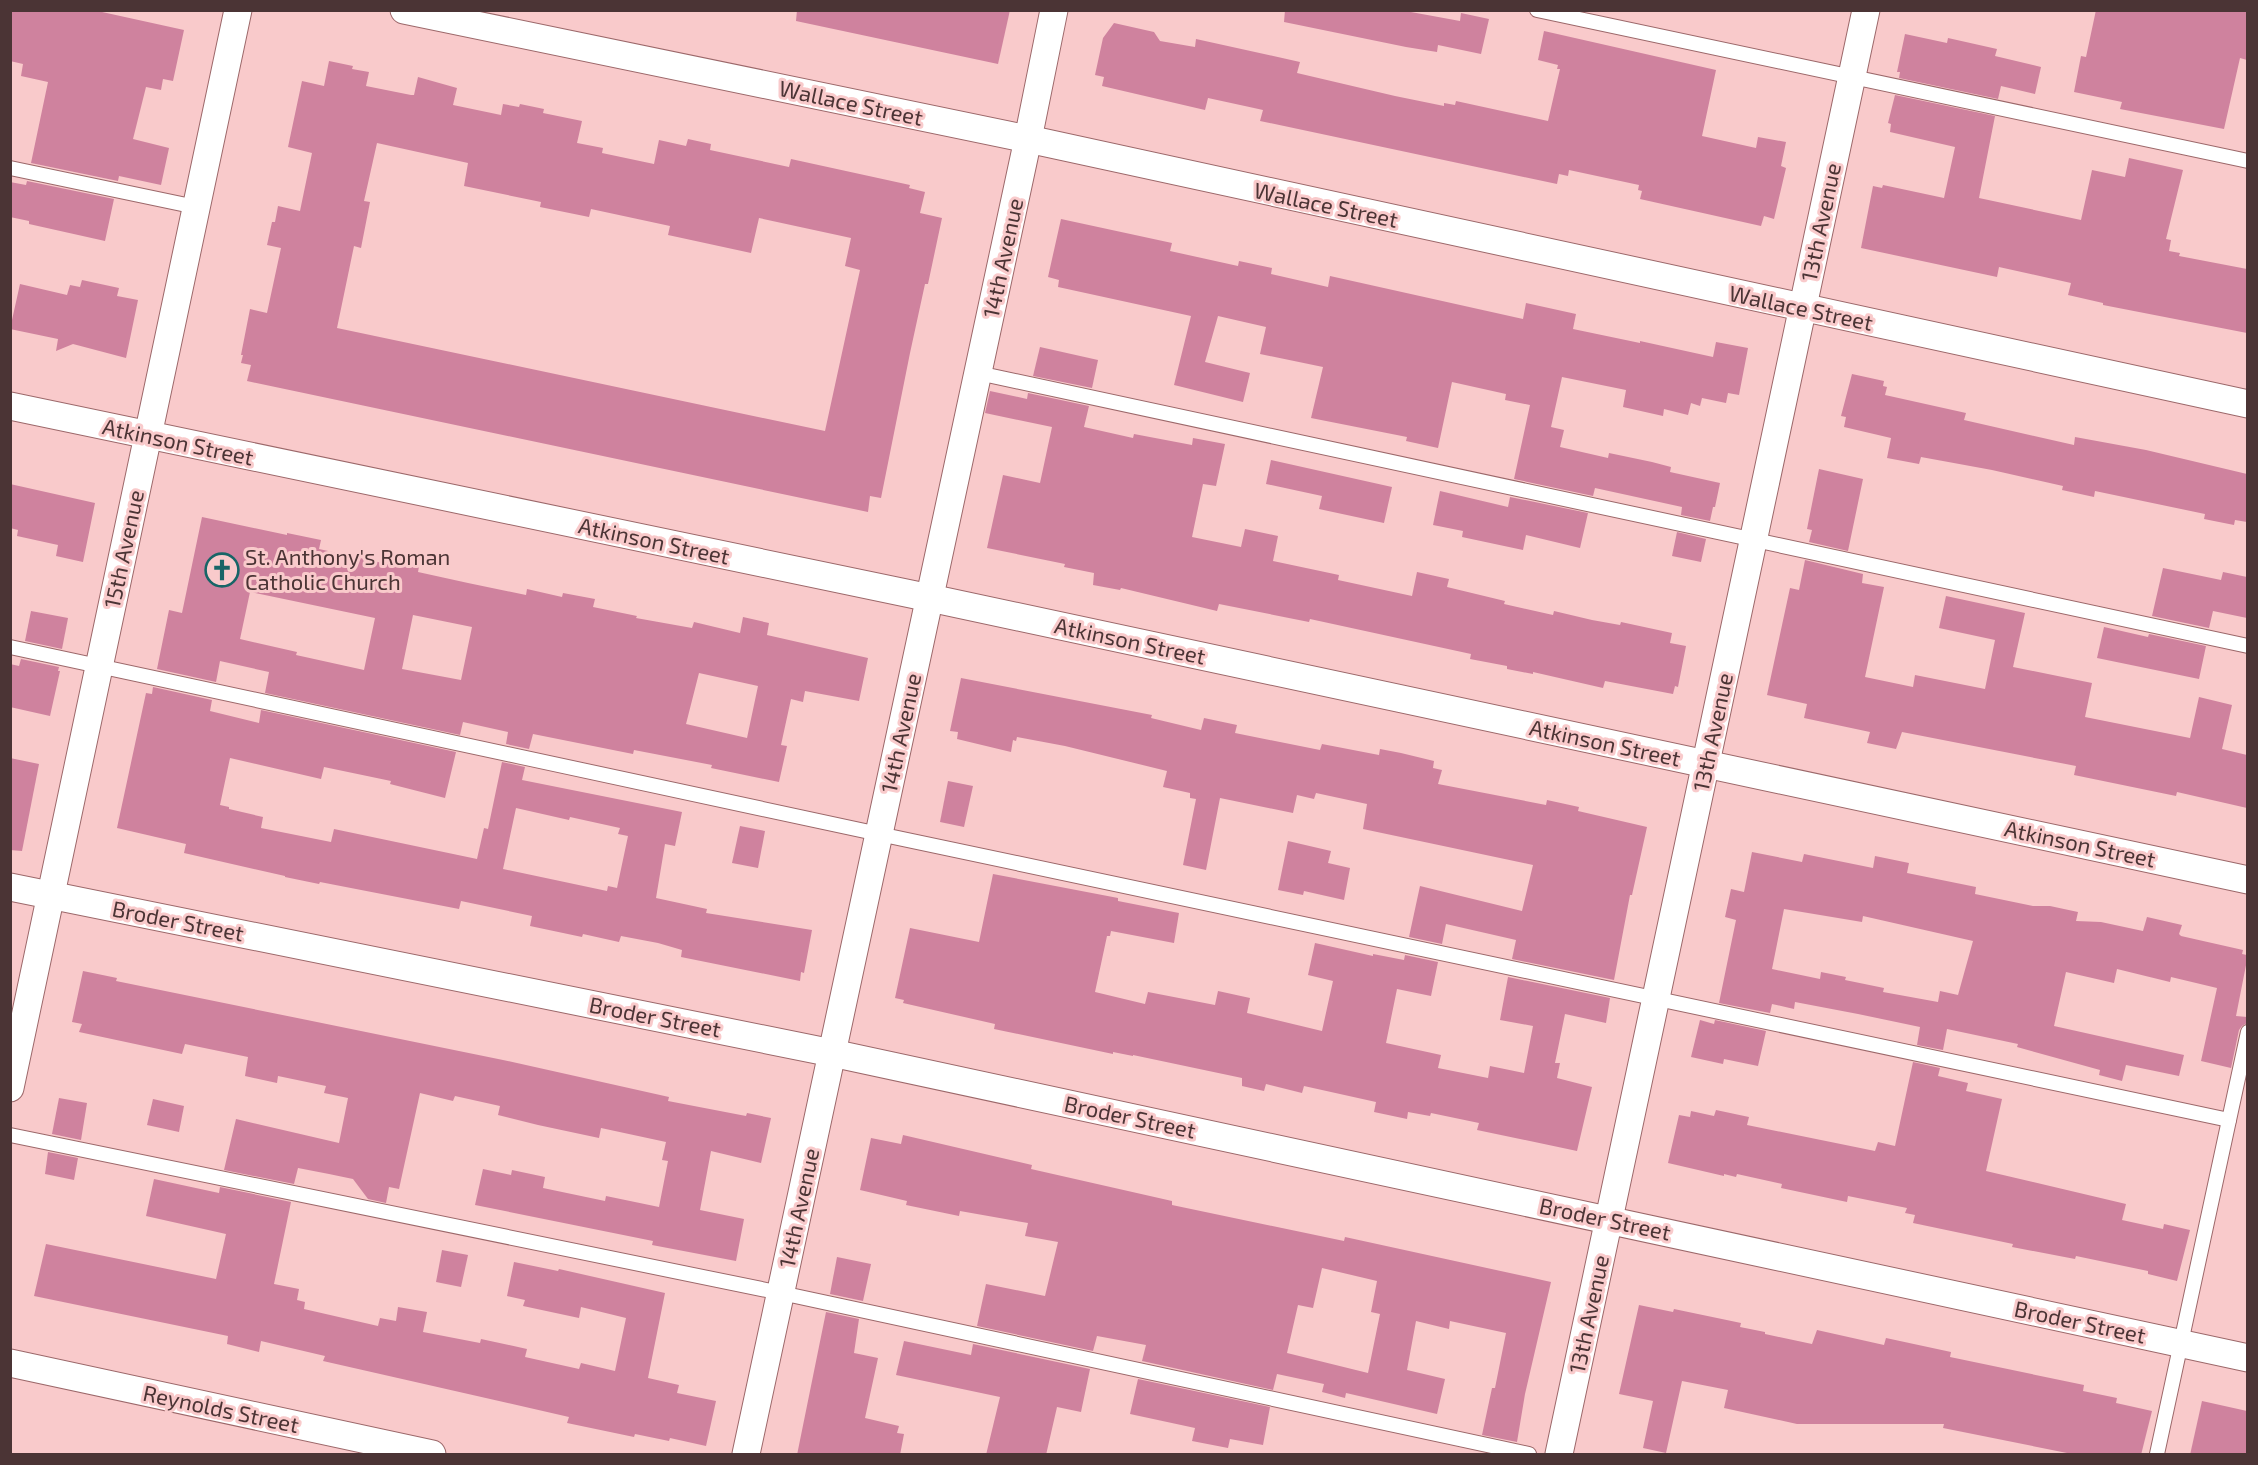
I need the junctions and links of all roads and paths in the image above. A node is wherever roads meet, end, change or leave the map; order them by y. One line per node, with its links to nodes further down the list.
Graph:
1 (238, 10): 10 (street, 15th Avenue)
2 (404, 10): 7 (street, Wallace Street)
3 (1054, 10): 7 (street, 14th Avenue)
4 (1537, 10): 6 (lane)
5 (1866, 10): 6 (street, 13th Avenue)
6 (1852, 78): 8 (lane); 11 (street, 13th Avenue)
7 (1028, 139): 11 (street, Wallace Street); 12 (street, 14th Avenue)
8 (2247, 161)
9 (10, 168): 10 (lane)
10 (196, 207): 15 (street, 15th Avenue)
11 (1803, 309): 13 (street, Wallace Street); 16 (street, 13th Avenue)
12 (978, 373): 16 (lane); 17 (street, 14th Avenue)
13 (2247, 404)
14 (10, 406): 15 (street, Atkinson Street)
15 (148, 436): 17 (street, Atkinson Street); 20 (street, 15th Avenue)
16 (1754, 541): 18 (lane); 21 (street, 13th Avenue)
17 (930, 598): 21 (street, Atkinson Street); 22 (street, 14th Avenue)
18 (2247, 646)
19 (10, 647): 20 (lane)
20 (99, 666): 22 (lane); 25 (street, 15th Avenue)
21 (1706, 764): 23 (street, Atkinson Street); 26 (street, 13th Avenue)
22 (879, 834): 26 (lane); 28 (street, 14th Avenue)
23 (2247, 880)
24 (10, 887): 25 (street, Broder Street)
25 (51, 895): 28 (street, Broder Street); 29 (street, 15th Avenue)
26 (1656, 998): 30 (lane); 32 (street, 13th Avenue)
27 (2247, 1032): 30 (lane)
28 (832, 1053): 32 (street, Broder Street); 33 (street, 14th Avenue)
29 (10, 1088)
30 (2229, 1120): 34 (lane)
31 (10, 1135): 33 (lane)
32 (1609, 1219): 34 (street, Broder Street); 40 (street, 13th Avenue)
33 (781, 1293): 38 (street, 14th Avenue); 39 (lane)
34 (2181, 1344): 35 (street, Broder Street); 41 (lane)
35 (2247, 1358)
36 (10, 1363): 37 (street, Reynolds Street)
37 (432, 1455)
38 (746, 1455)
39 (1529, 1455)
40 (1559, 1455)
41 (2157, 1455)

